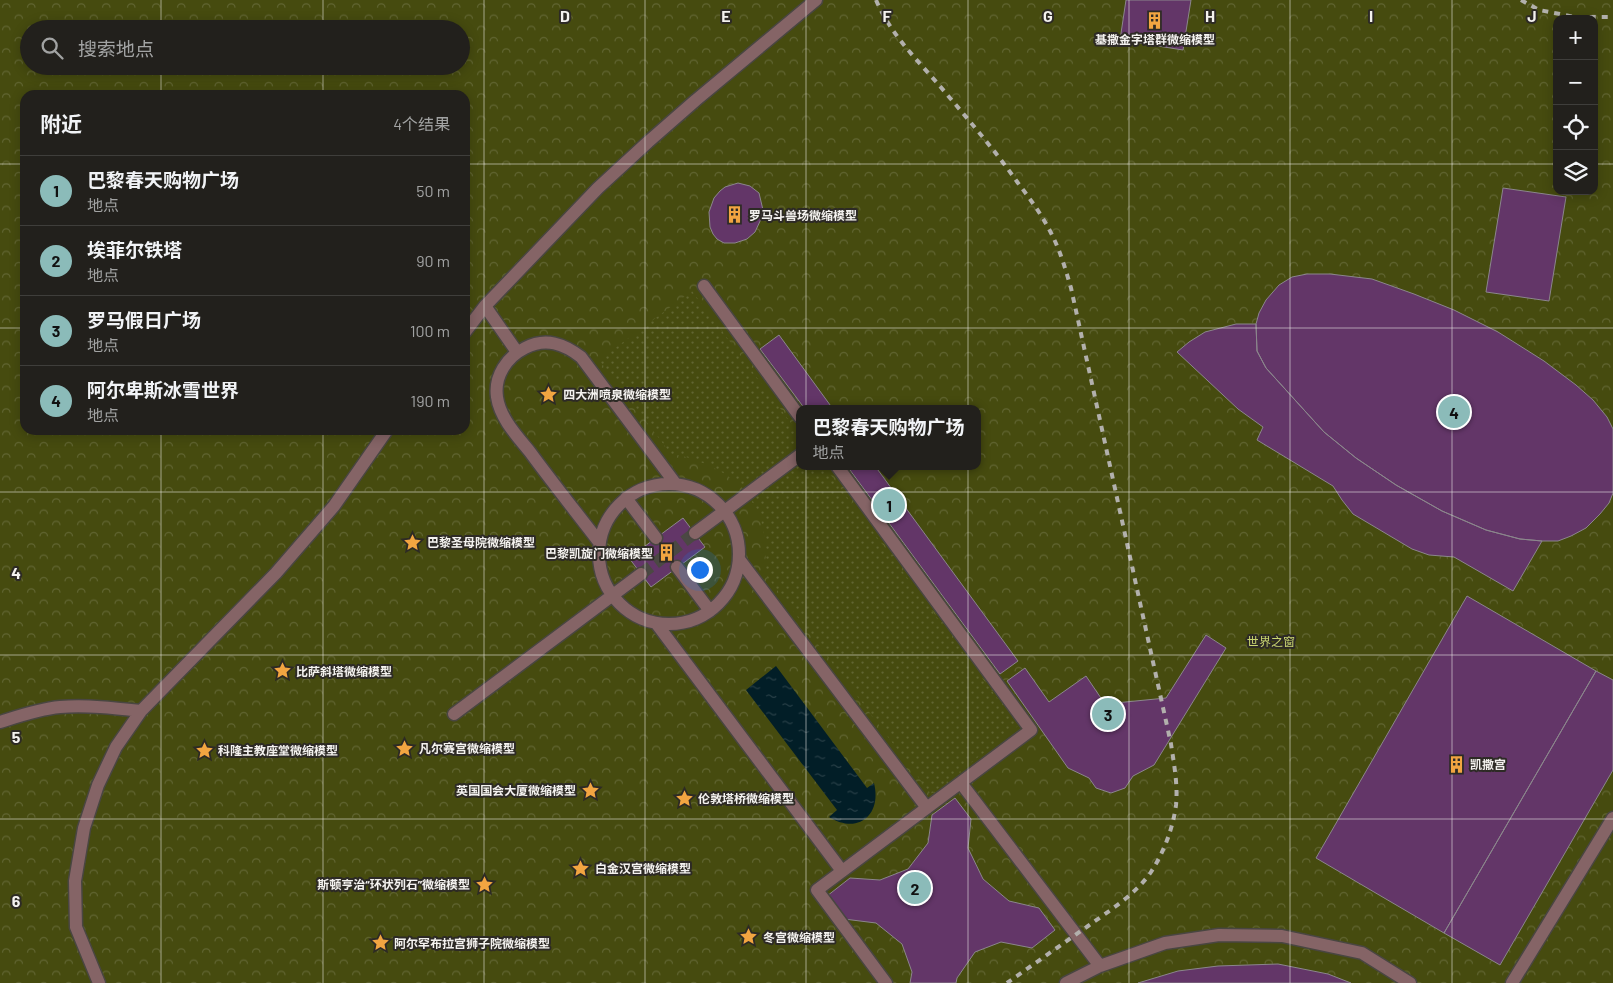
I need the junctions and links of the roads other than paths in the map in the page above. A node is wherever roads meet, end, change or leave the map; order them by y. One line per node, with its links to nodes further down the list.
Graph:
1 (816, 0): 3 (street)
2 (704, 286): 6 (street)
3 (485, 306): 4 (street); 5 (street)
4 (470, 326)
5 (517, 352): 10 (street); 15 (street)
6 (796, 412)
7 (384, 435): 22 (street)
8 (796, 458): 12 (street)
9 (840, 470): 25 (street)
10 (675, 483): 11 (street); 12 (street)
11 (626, 498): 14 (street); 15 (street)
12 (725, 511): 13 (street); 16 (street)
13 (694, 533)
14 (656, 538)
15 (599, 542): 19 (street)
16 (739, 559): 20 (street); 26 (street)
17 (677, 567): 20 (street)
18 (641, 574): 19 (street)
19 (612, 596): 21 (street); 23 (street)
20 (710, 611): 21 (street)
21 (656, 623): 28 (street)
22 (141, 711): 24 (street); 30 (street)
23 (454, 714)
24 (0, 722)
25 (961, 783): 26 (street); 29 (street)
26 (927, 808): 28 (street)
27 (1613, 818): 34 (street)
28 (842, 871): 31 (street)
29 (1100, 966): 32 (street); 33 (street)
30 (98, 983)
31 (886, 983)
32 (1066, 983)
33 (1410, 983)
34 (1512, 983)

